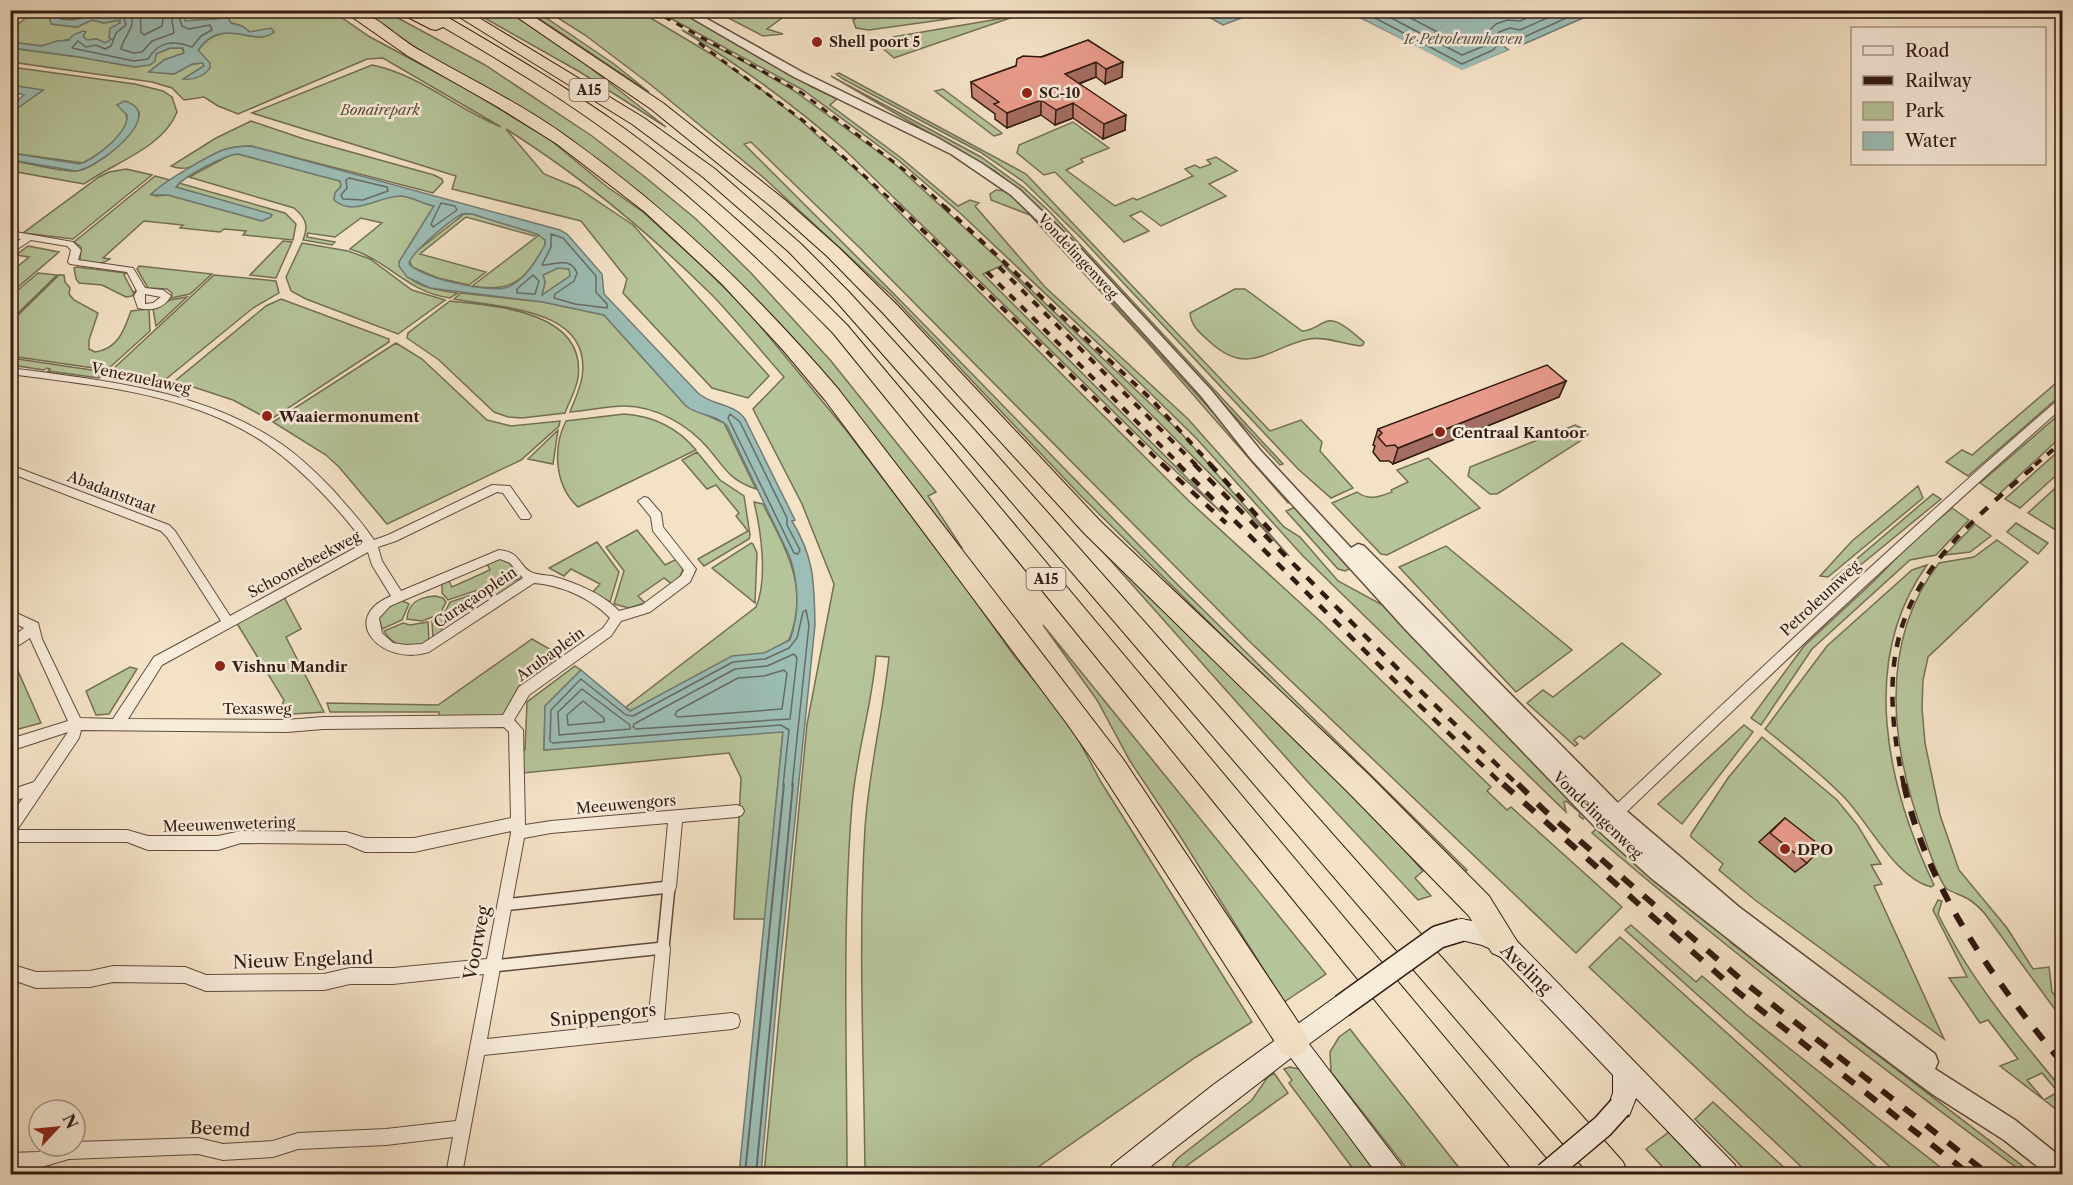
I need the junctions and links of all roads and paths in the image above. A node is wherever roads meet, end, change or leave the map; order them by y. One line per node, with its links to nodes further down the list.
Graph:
1 (349, 10): 49 (highway)
2 (401, 10): 9 (highway, A15)
3 (424, 10): 9 (highway, A15)
4 (455, 10): 11 (highway, A15)
5 (514, 10): 11 (highway, A15)
6 (541, 10): 11 (highway, A15)
7 (684, 10): 10 (street, Vondelingenweg)
8 (698, 10): 10 (street, Vondelingenweg)
9 (491, 50): 58 (highway, A15)
10 (887, 116): 37 (street, Vondelingenweg)
11 (712, 162): 43 (highway, A15); 60 (highway, A15)
12 (10, 234): 13 (street)
13 (28, 237): 14 (street); 15 (street)
14 (10, 251)
15 (142, 291)
16 (10, 371): 21 (street, Venezuelaweg)
17 (2062, 403): 37 (street, Petroleumweg)
18 (10, 469): 26 (street, Abadanstraat)
19 (644, 501): 25 (street)
20 (525, 516): 21 (street, Schoonebeekweg)
21 (371, 544): 23 (street, Venezuelaweg); 26 (street, Schoonebeekweg)
22 (532, 578): 23 (street, Curaçaoplein); 23 (street, Curaçaoplein); 25 (street)
23 (397, 596)
24 (10, 615): 27 (street)
25 (617, 617): 29 (street, Arubaplein)
26 (228, 622): 31 (street, Schoonebeekweg)
27 (34, 627): 28 (street); 30 (street)
28 (10, 646)
29 (507, 721): 31 (street, Texasweg); 39 (street, Voorweg)
30 (76, 724): 31 (street, Texasweg); 32 (street, Texasweg); 33 (street)
31 (117, 724)
32 (10, 745)
33 (39, 786): 34 (street); 38 (street)
34 (10, 796)
35 (737, 812): 36 (street, Meeuwengors)
36 (676, 817): 39 (street, Meeuwengors); 41 (street)
37 (1610, 819): 54 (street, Vondelingenweg)
38 (10, 828)
39 (518, 828): 40 (street, Meeuwenwetering); 42 (street, Voorweg)
40 (10, 836)
41 (669, 887): 42 (street); 44 (street)
42 (504, 905): 45 (street, Voorweg)
43 (1503, 944): 49 (main road, Aveling, bridge); 51 (main road, Aveling)
44 (663, 948): 45 (street); 48 (street)
45 (493, 966): 46 (street, Nieuw Engeland); 50 (street, Voorweg)
46 (10, 971)
47 (732, 1021): 48 (street, Snippengors)
48 (655, 1029): 50 (street, Snippengors)
49 (1293, 1042): 56 (main road, Aveling); 57 (main road)
50 (478, 1048): 52 (street, Voorweg)
51 (1625, 1069): 59 (main road, bridge); 61 (main road)
52 (463, 1128): 53 (street, Beemd); 55 (street, Voorweg)
53 (10, 1161)
54 (2062, 1172)
55 (454, 1174)
56 (1121, 1174)
57 (1392, 1174)
58 (1537, 1174)
59 (1546, 1174)
60 (1611, 1174)
61 (1726, 1174)

